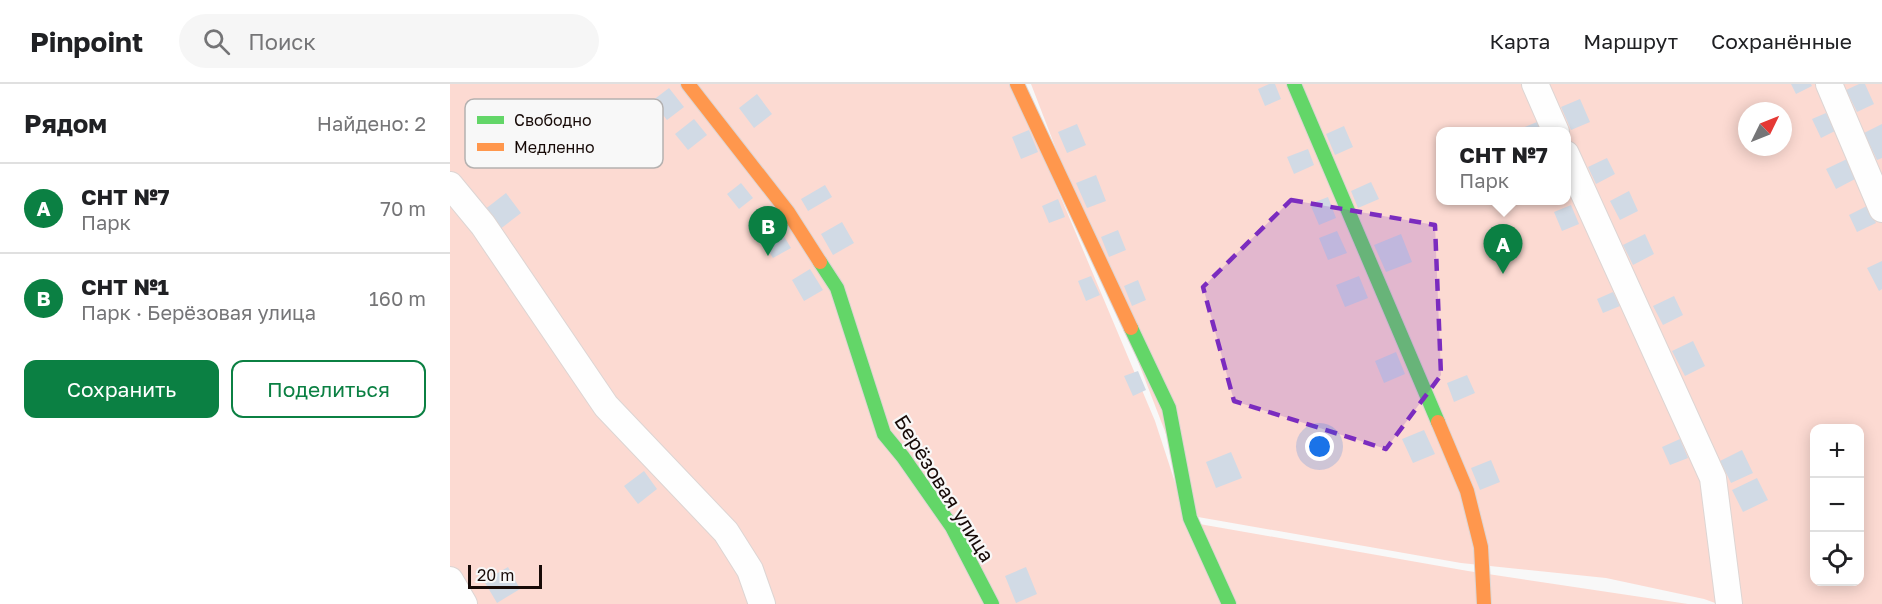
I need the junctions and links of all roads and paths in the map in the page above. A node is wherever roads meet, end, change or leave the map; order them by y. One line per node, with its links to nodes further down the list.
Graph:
1 (688, 84): 13 (street, Берёзовая улица)
2 (1017, 84): 14 (street)
3 (1294, 84): 15 (street)
4 (1535, 84): 6 (street)
5 (1829, 84): 9 (street)
6 (1554, 127)
7 (1571, 165): 16 (street)
8 (450, 185): 12 (street)
9 (1882, 209)
10 (450, 580): 11 (street)
11 (464, 604)
12 (762, 604)
13 (992, 604)
14 (1229, 604)
15 (1484, 604)
16 (1729, 604)

